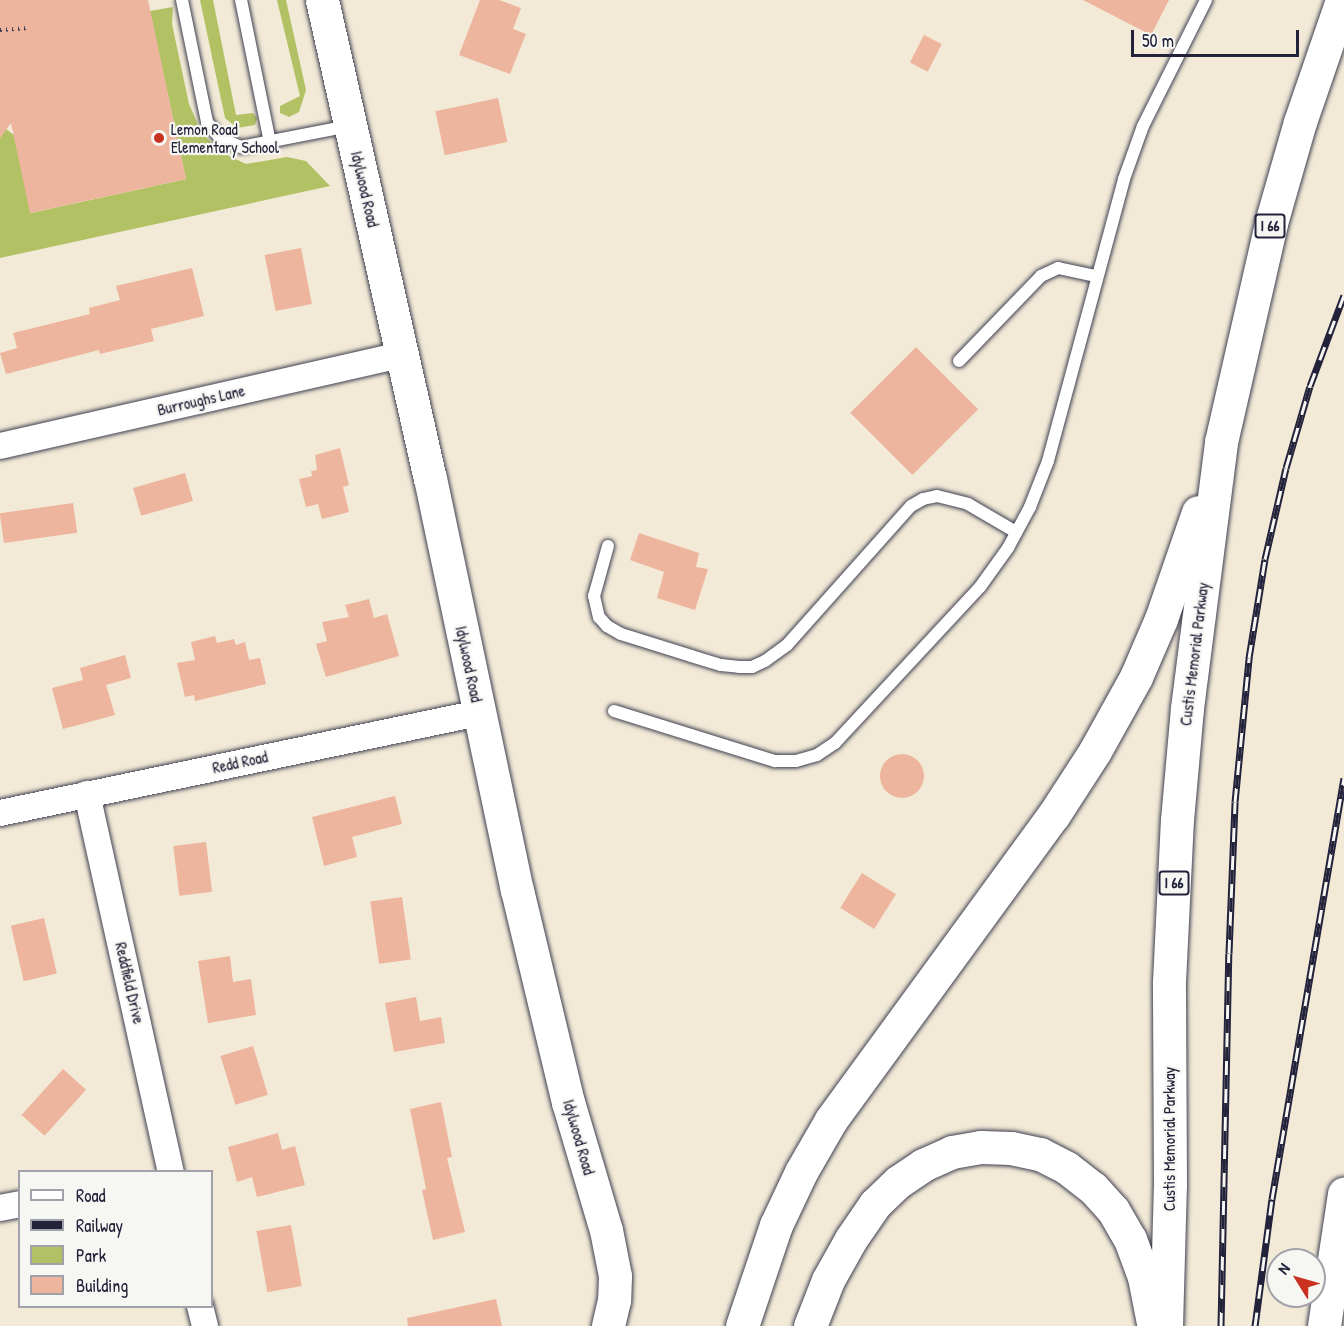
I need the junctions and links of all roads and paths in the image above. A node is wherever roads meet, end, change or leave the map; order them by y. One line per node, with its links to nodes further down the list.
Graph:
1 (182, 0): 9 (lane)
2 (241, 0): 9 (lane)
3 (322, 0): 8 (main road, Idylwood Road)
4 (1206, 0): 10 (lane)
5 (1342, 0): 13 (main road, Custis Memorial Parkway / I 66)
6 (28, 28): 7 (path)
7 (0, 30)
8 (350, 126): 9 (lane); 11 (main road, Idylwood Road)
9 (270, 142)
10 (1097, 276): 12 (lane); 15 (lane)
11 (402, 355): 14 (street, Burroughs Lane); 18 (main road, Idylwood Road)
12 (958, 361)
13 (1221, 442): 28 (main road); 31 (main road, Custis Memorial Parkway / I 66)
14 (0, 446)
15 (1016, 532): 16 (lane); 17 (lane)
16 (608, 546)
17 (614, 711)
18 (480, 712): 19 (street, Redd Road); 27 (main road, Idylwood Road)
19 (87, 794): 20 (street, Redd Road); 21 (street, Reddfield Drive)
20 (0, 813)
21 (168, 1170)
22 (1344, 1194): 32 (main road)
23 (18, 1204): 24 (street)
24 (0, 1208)
25 (200, 1308): 26 (street)
26 (205, 1326)
27 (608, 1326)
28 (742, 1326)
29 (810, 1326): 30 (main road)
30 (1154, 1326)
31 (1166, 1326)
32 (1324, 1326)

